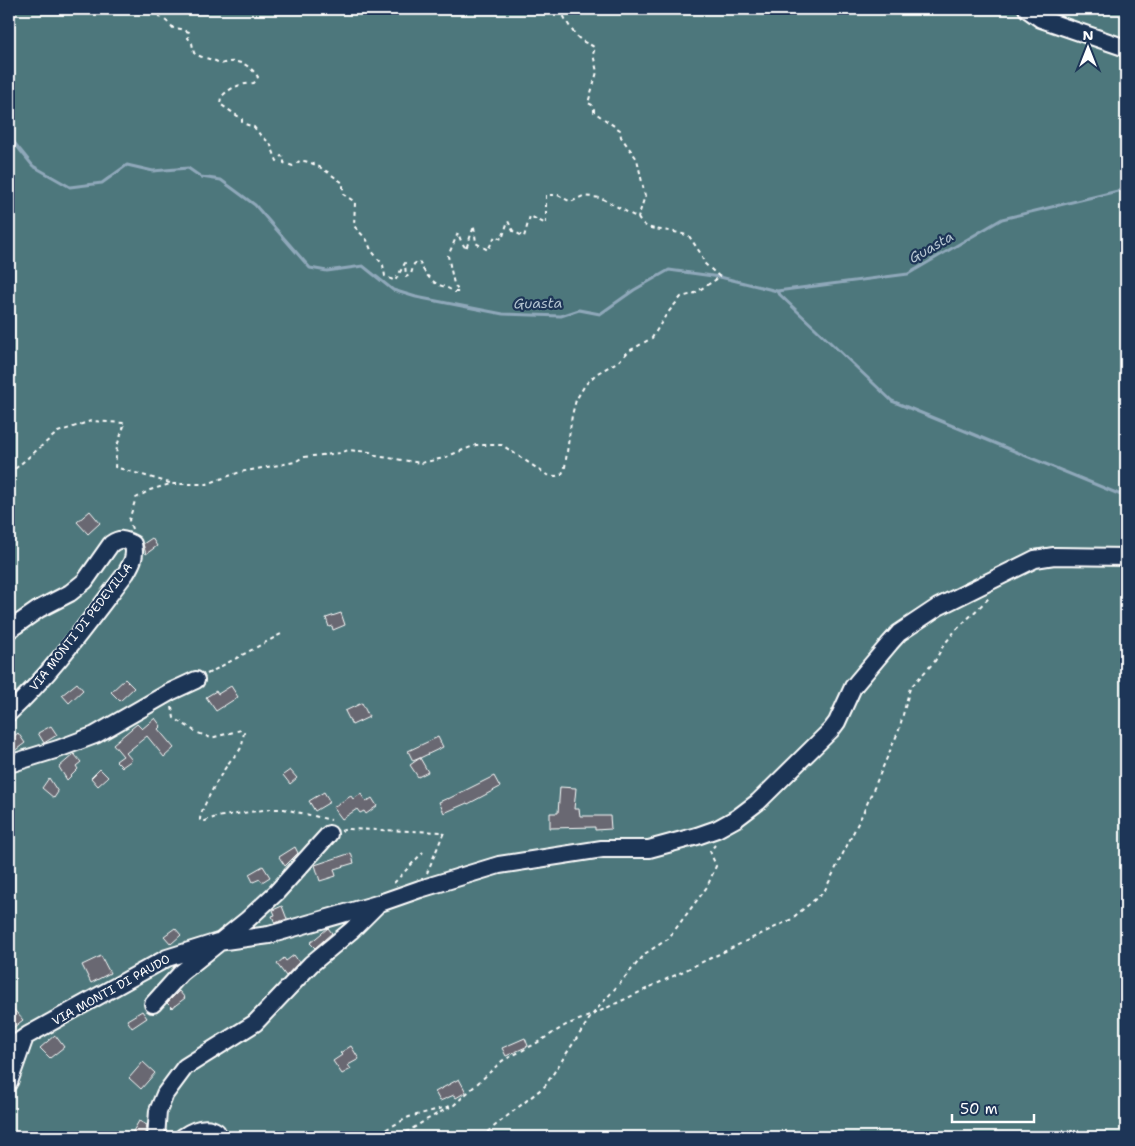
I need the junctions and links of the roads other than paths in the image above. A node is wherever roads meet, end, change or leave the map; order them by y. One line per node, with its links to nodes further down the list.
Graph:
1 (1027, 9): 2 (street)
2 (1126, 48)
3 (1126, 556): 9 (street, VIA MONTI DI PAUDO)
4 (9, 630): 6 (street, VIA MONTI DI PEDEVILLA)
5 (196, 680): 7 (street)
6 (9, 713)
7 (9, 764)
8 (329, 834): 10 (street)
9 (377, 904): 10 (street, VIA MONTI DI PAUDO); 16 (street)
10 (218, 942): 11 (street); 12 (street, VIA MONTI DI PAUDO)
11 (153, 1004)
12 (25, 1038): 13 (street, VIA MONTI DI PAUDO); 14 (street)
13 (9, 1048)
14 (9, 1082)
15 (217, 1132): 17 (street)
16 (156, 1137)
17 (183, 1137)

